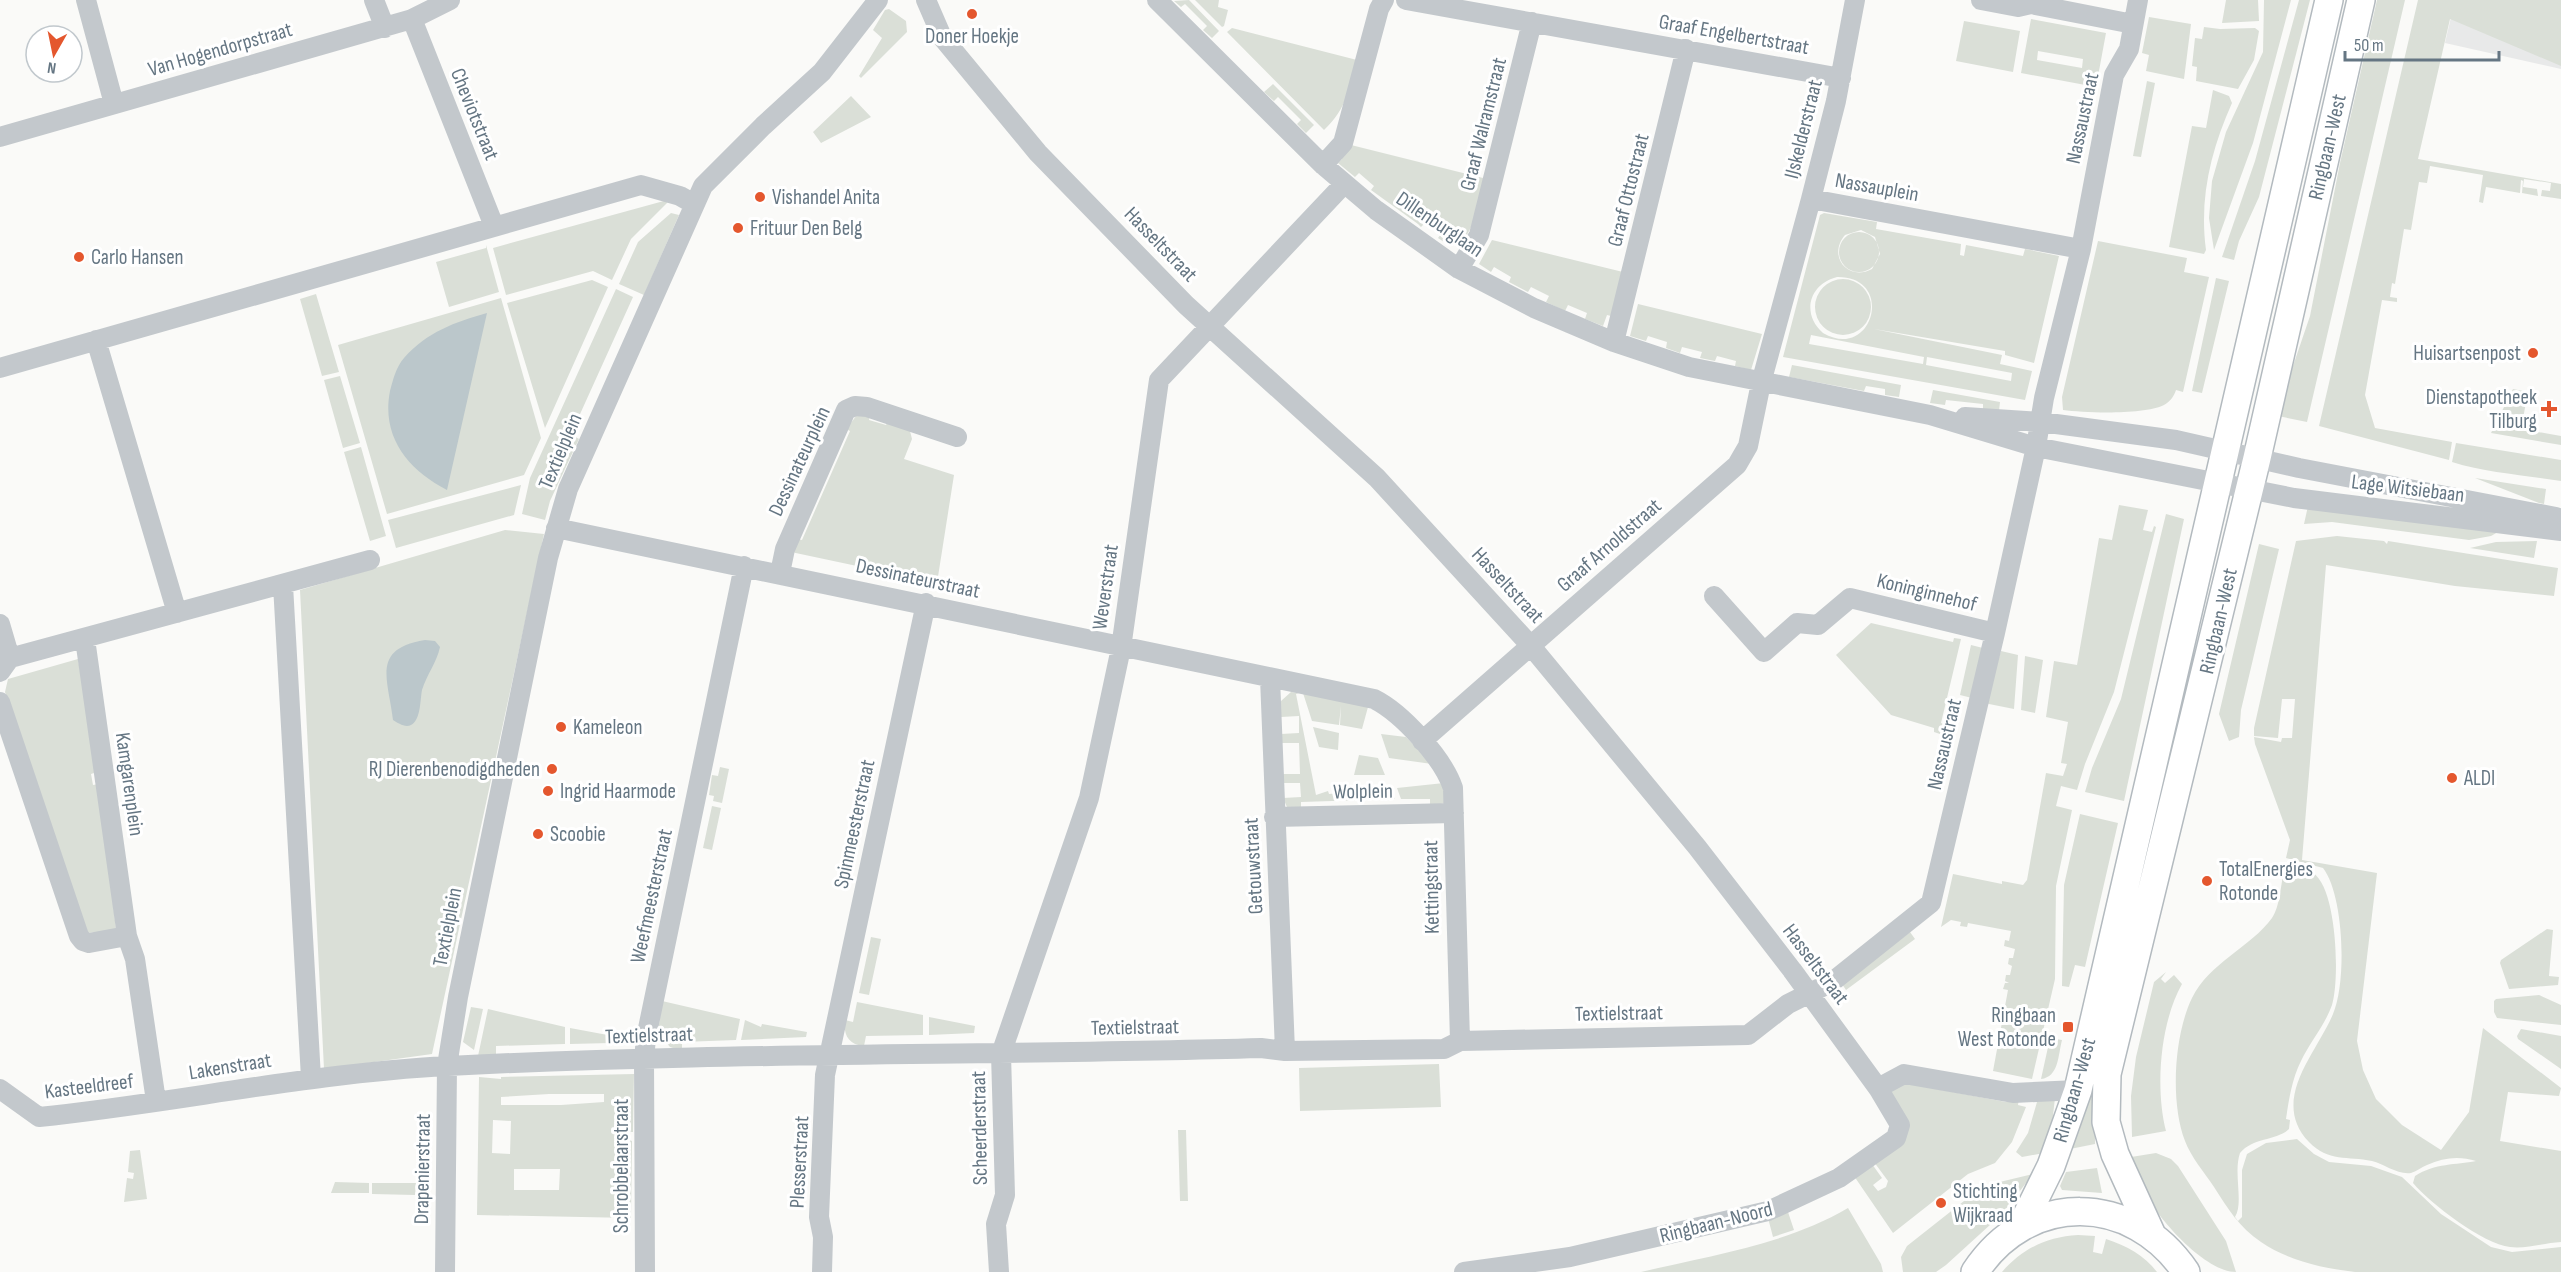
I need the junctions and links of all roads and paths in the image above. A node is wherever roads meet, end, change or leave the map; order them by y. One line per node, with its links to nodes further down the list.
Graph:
1 (86, 0): 20 (street)
2 (374, 0): 17 (street)
3 (450, 0): 14 (street, Van Hogendorpstraat)
4 (878, 0): 25 (street, Textielplein)
5 (926, 0): 29 (street, Hasseltstraat)
6 (1157, 0): 22 (street, Dillenburglaan)
7 (1384, 0): 22 (street)
8 (1406, 0): 15 (street, Graaf Engelbertstraat)
9 (1855, 0): 19 (street, IJskelderstraat)
10 (1981, 0): 16 (street)
11 (2138, 0): 16 (street, Nassaustraat)
12 (2329, 0): 38 (main road, Ringbaan-West)
13 (2361, 0): 39 (main road, Ringbaan-West)
14 (412, 19): 17 (street, Van Hogendorpstraat); 26 (street, Cheviotstraat)
15 (1532, 22): 18 (street, Graaf Engelbertstraat); 28 (street, Graaf Walramstraat)
16 (2133, 24): 27 (street, Nassaustraat)
17 (385, 28): 20 (street, Van Hogendorpstraat)
18 (1686, 49): 19 (street, Graaf Engelbertstraat); 31 (street, Graaf Ottostraat)
19 (1841, 78): 24 (street, IJskelderstraat)
20 (114, 104): 21 (street, Van Hogendorpstraat)
21 (0, 137)
22 (1323, 165): 23 (street, Dillenburglaan)
23 (1344, 184): 28 (street, Dillenburglaan); 29 (street, Weverstraat)
24 (1810, 199): 27 (street, Nassauplein); 33 (street, Nassauplein)
25 (694, 204): 26 (street); 43 (street, Textielplein)
26 (494, 226): 30 (street)
27 (2081, 249): 35 (street)
28 (1459, 268): 31 (street, Dillenburglaan)
29 (1210, 324): 55 (street, Hasseltstraat); 56 (street, Weverstraat)
30 (96, 340): 32 (street); 51 (street)
31 (1614, 342): 33 (street, Dillenburglaan)
32 (0, 368)
33 (1761, 383): 34 (street); 55 (street, Graaf Arnoldstraat)
34 (1930, 415): 35 (street); 37 (street)
35 (2041, 422): 37 (street); 38 (street)
36 (957, 437): 47 (street, Dessinateurplein)
37 (2036, 447): 40 (street); 53 (street, Nassaustraat)
38 (2223, 451): 39 (street, Lage Witsiebaan); 40 (main road, Ringbaan-West)
39 (2257, 458): 41 (main road, Ringbaan-West); 42 (street, Lage Witsiebaan)
40 (2216, 481): 41 (street, Lage Witsiebaan); 74 (main road, Ringbaan-West)
41 (2250, 488): 44 (street, Lage Witsiebaan); 77 (main road, Ringbaan-West)
42 (2561, 520)
43 (556, 528): 46 (street, Dessinateurstraat); 70 (street, Textielplein)
44 (2561, 531)
45 (370, 561): 48 (street)
46 (744, 566): 47 (street, Dessinateurstraat); 69 (street, Weefmeesterstraat)
47 (780, 573): 50 (street, Dessinateurstraat)
48 (283, 585): 51 (street); 71 (street)
49 (1714, 596): 53 (street, Koninginnehof)
50 (926, 603): 56 (street, Dessinateurstraat); 68 (street, Spinmeesterstraat)
51 (177, 614): 54 (street)
52 (0, 624): 57 (street)
53 (1995, 633): 64 (street, Nassaustraat)
54 (85, 639): 57 (street); 63 (street, Kamgarenplein)
55 (1531, 646): 60 (street, Graaf Arnoldstraat); 64 (street, Hasseltstraat)
56 (1121, 648): 58 (street, Dessinateurstraat); 67 (street, Weverstraat)
57 (5, 665)
58 (1270, 678): 60 (street); 62 (street, Getouwstraat)
59 (0, 702): 63 (street)
60 (1422, 741): 61 (street, Kettingstraat)
61 (1454, 813): 62 (street, Wolplein); 65 (street, Kettingstraat)
62 (1274, 817): 66 (street, Getouwstraat)
63 (127, 936): 75 (street, Kamgarenplein)
64 (1809, 994): 65 (street, Textielstraat); 72 (street, Hasseltstraat)
65 (1460, 1041): 66 (street, Textielstraat)
66 (1285, 1052): 67 (street, Textielstraat)
67 (1001, 1054): 68 (street, Textielstraat); 83 (street, Scheerderstraat)
68 (830, 1055): 69 (street, Textielstraat); 82 (street, Plesserstraat)
69 (644, 1059): 70 (street, Textielstraat); 81 (street, Schrobbelaarstraat)
70 (447, 1066): 71 (street); 80 (street, Drapenierstraat)
71 (311, 1078): 75 (street, Lakenstraat)
72 (1878, 1088): 74 (street); 84 (street, Ringbaan-Noord)
73 (0, 1089): 75 (street, Kasteeldreef)
74 (2078, 1090): 76 (main road, Ringbaan-West)
75 (156, 1101)
76 (2021, 1227): 77 (main road); 78 (main road)
77 (2152, 1235): 79 (main road)
78 (1975, 1269)
79 (2187, 1271)
80 (445, 1272)
81 (645, 1272)
82 (822, 1272)
83 (999, 1272)
84 (1464, 1272)

